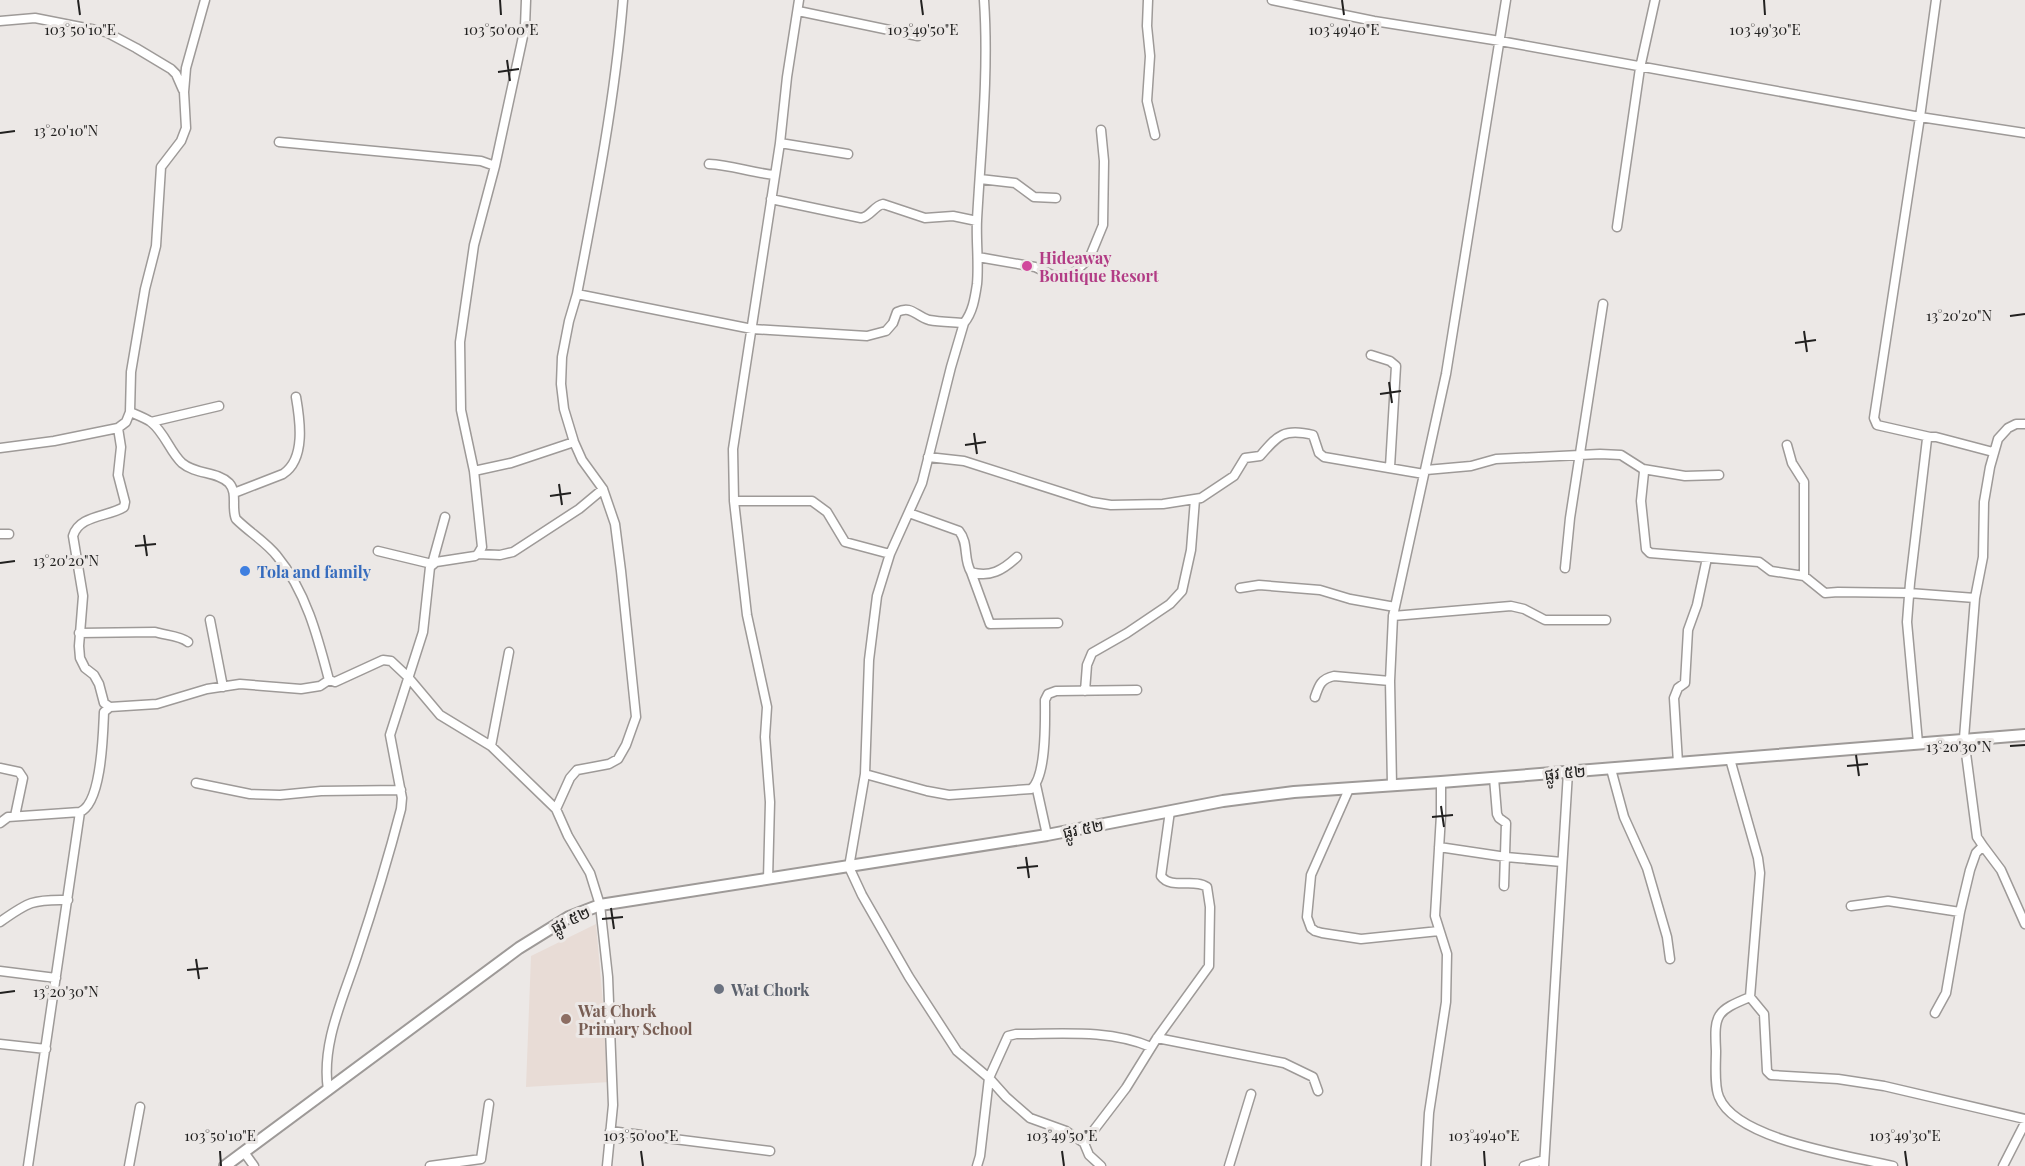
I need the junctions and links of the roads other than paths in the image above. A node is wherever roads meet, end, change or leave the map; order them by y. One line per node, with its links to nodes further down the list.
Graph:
1 (205, 0): 16 (street)
2 (526, 0): 25 (street)
3 (623, 0): 33 (street)
4 (799, 0): 11 (street)
5 (984, 0): 27 (street)
6 (1148, 0): 20 (street)
7 (1272, 0): 14 (street)
8 (1506, 0): 14 (street)
9 (1655, 0): 15 (street)
10 (1936, 0): 17 (street)
11 (798, 11): 13 (street); 22 (street)
12 (0, 21): 16 (street)
13 (918, 36)
14 (1500, 41): 15 (street); 54 (street)
15 (1640, 68): 17 (street); 31 (street)
16 (184, 92): 40 (street)
17 (1920, 117): 19 (street); 44 (street)
18 (1101, 130): 32 (street)
19 (2025, 133)
20 (1155, 135)
21 (279, 142): 25 (street)
22 (780, 143): 23 (street); 26 (street)
23 (848, 154)
24 (709, 164): 26 (street)
25 (495, 166): 53 (street)
26 (775, 175): 29 (street)
27 (980, 179): 28 (street); 30 (street)
28 (1056, 198)
29 (771, 199): 30 (street); 36 (street)
30 (977, 221): 32 (street)
31 (1617, 227)
32 (978, 257): 35 (street)
33 (577, 294): 36 (street); 45 (street)
34 (1603, 304): 49 (street)
35 (964, 323): 36 (street); 50 (street)
36 (752, 329): 59 (street)
37 (1371, 355): 51 (street)
38 (296, 397): 57 (street)
39 (219, 406): 41 (street)
40 (130, 412): 41 (street); 43 (street)
41 (151, 422): 57 (street)
42 (2025, 424): 48 (street)
43 (118, 428): 47 (street); 78 (street)
44 (1930, 437): 48 (street); 72 (street)
45 (574, 442): 53 (street); 56 (street)
46 (1787, 445): 70 (street)
47 (0, 448)
48 (1994, 452): 73 (street)
49 (1580, 456): 52 (street); 54 (street); 68 (street)
50 (928, 457): 58 (street); 60 (street)
51 (1390, 467): 54 (street); 58 (street)
52 (1642, 469): 55 (street); 66 (street)
53 (474, 471): 63 (street)
54 (1425, 472): 74 (street)
55 (1719, 475)
56 (603, 489): 63 (street); 106 (street)
57 (234, 493): 82 (street)
58 (1195, 499): 86 (street)
59 (734, 501): 64 (street); 117 (street)
60 (909, 513): 64 (street); 69 (street)
61 (445, 517): 67 (street)
62 (378, 550): 67 (street)
63 (478, 554): 67 (street)
64 (890, 554): 98 (street)
65 (1017, 558): 69 (street)
66 (1707, 558): 70 (street); 94 (street)
67 (432, 564): 81 (street)
68 (1565, 568)
69 (971, 572): 77 (street)
70 (1804, 576): 72 (street)
71 (1240, 588): 74 (street)
72 (1909, 593): 73 (street); 91 (street)
73 (1975, 598): 90 (street)
74 (1394, 611): 76 (street); 83 (street)
75 (210, 620): 84 (street)
76 (1606, 620)
77 (1058, 623)
78 (80, 633): 79 (street); 88 (street)
79 (188, 642)
80 (509, 652): 92 (street)
81 (408, 676): 82 (street); 92 (street); 105 (street)
82 (329, 680): 84 (street)
83 (1390, 681): 87 (street); 103 (street)
84 (223, 687): 88 (street)
85 (1137, 690): 86 (street)
86 (1085, 691): 102 (street)
87 (1315, 697)
88 (110, 707): 107 (street)
89 (2025, 735): 90 (street, ផ្លូវ ៥២)
90 (1965, 738): 91 (street, ផ្លូវ ៥២); 112 (street)
91 (1918, 743): 93 (street, ផ្លូវ ៥២)
92 (491, 746): 106 (street)
93 (1730, 759): 94 (street, ផ្លូវ ៥២); 129 (street)
94 (1678, 763): 96 (street, ផ្លូវ ៥២)
95 (0, 768): 109 (street)
96 (1611, 769): 97 (street, ផ្លូវ ៥២); 126 (street)
97 (1568, 772): 99 (street, ផ្លូវ ៥២); 115 (street)
98 (865, 774): 102 (street); 116 (street)
99 (1494, 778): 100 (street, ផ្លូវ ៥២); 114 (street)
100 (1441, 782): 103 (street, ផ្លូវ ៥២); 113 (street)
101 (196, 783): 105 (street)
102 (1036, 785): 111 (street)
103 (1392, 785): 104 (street, ផ្លូវ ៥២)
104 (1349, 789): 108 (street, ផ្លូវ ៥២); 125 (street)
105 (401, 790): 136 (street)
106 (556, 809): 120 (street)
107 (80, 812): 109 (street); 119 (street)
108 (1170, 812): 111 (street, ផ្លូវ ៥២); 131 (street)
109 (15, 816): 110 (street)
110 (0, 823)
111 (1047, 835): 116 (street, ផ្លូវ ៥២)
112 (1983, 846): 122 (street); 124 (street)
113 (1439, 847): 114 (street); 125 (street)
114 (1506, 857): 115 (street); 118 (street)
115 (1562, 862): 148 (street)
116 (849, 867): 117 (street, ផ្លូវ ៥២); 135 (street)
117 (768, 879): 120 (street, ផ្លូវ ៥២)
118 (1504, 886)
119 (68, 900): 123 (street); 128 (street)
120 (600, 905): 136 (street, ផ្លូវ ៥២); 143 (street)
121 (1851, 906): 122 (street)
122 (1960, 912): 130 (street)
123 (0, 922)
124 (2025, 924)
125 (1439, 931): 158 (street)
126 (1670, 960)
127 (0, 971): 128 (street)
128 (56, 978): 134 (street)
129 (1750, 997): 141 (street); 160 (street)
130 (1935, 1013)
131 (1157, 1038): 133 (street); 137 (street)
132 (0, 1044): 134 (street)
133 (1151, 1047): 135 (street); 144 (street)
134 (46, 1049): 149 (street)
135 (989, 1078): 144 (street); 155 (street)
136 (328, 1090): 146 (street, ផ្លូវ ៥២)
137 (1318, 1090)
138 (1251, 1094): 157 (street)
139 (489, 1104): 147 (street)
140 (140, 1107): 150 (street)
141 (2025, 1119)
142 (2025, 1123): 161 (street)
143 (610, 1131): 145 (street); 154 (street)
144 (1084, 1143): 156 (street)
145 (770, 1151)
146 (244, 1152): 151 (street, ផ្លូវ ៥២); 152 (street)
147 (484, 1162): 153 (street)
148 (1544, 1163): 159 (street)
149 (28, 1166)
150 (129, 1166)
151 (225, 1166)
152 (254, 1166)
153 (430, 1166)
154 (607, 1166)
155 (977, 1166)
156 (1101, 1166)
157 (1229, 1166)
158 (1426, 1166)
159 (1524, 1166)
160 (1893, 1166)
161 (2003, 1166)

